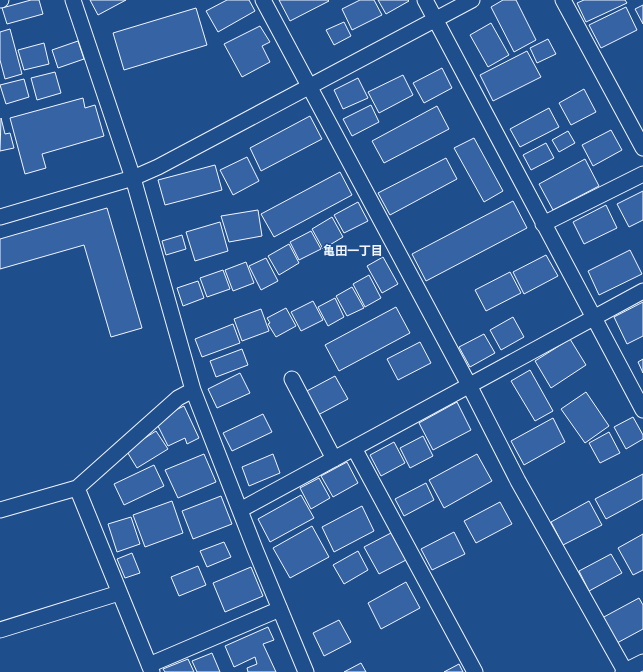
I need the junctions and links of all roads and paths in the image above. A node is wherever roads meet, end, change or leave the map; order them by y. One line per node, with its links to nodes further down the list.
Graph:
1 (73, 0): 10 (street)
2 (263, 0): 7 (street)
3 (425, 0): 6 (street)
4 (472, 0): 6 (street)
5 (563, 0): 8 (street)
6 (436, 19): 7 (street); 12 (street)
7 (309, 87): 10 (street); 16 (street)
8 (643, 148)
9 (643, 174): 12 (street)
10 (133, 178): 11 (street); 17 (street)
11 (0, 217)
12 (543, 224): 14 (street)
13 (643, 291): 14 (street)
14 (593, 317): 16 (street); 18 (street)
15 (292, 379): 20 (street)
16 (469, 385): 19 (street); 31 (street)
17 (193, 390): 21 (street); 23 (street)
18 (642, 408)
19 (354, 448): 20 (street); 30 (street)
20 (334, 459): 23 (street)
21 (77, 488): 22 (street); 24 (street)
22 (0, 510)
23 (240, 510): 25 (street)
24 (120, 593): 26 (street); 28 (street)
25 (280, 609): 28 (street); 29 (street)
26 (0, 630)
27 (643, 662): 31 (street)
28 (150, 669)
29 (306, 672)
30 (475, 672)
31 (624, 672)

